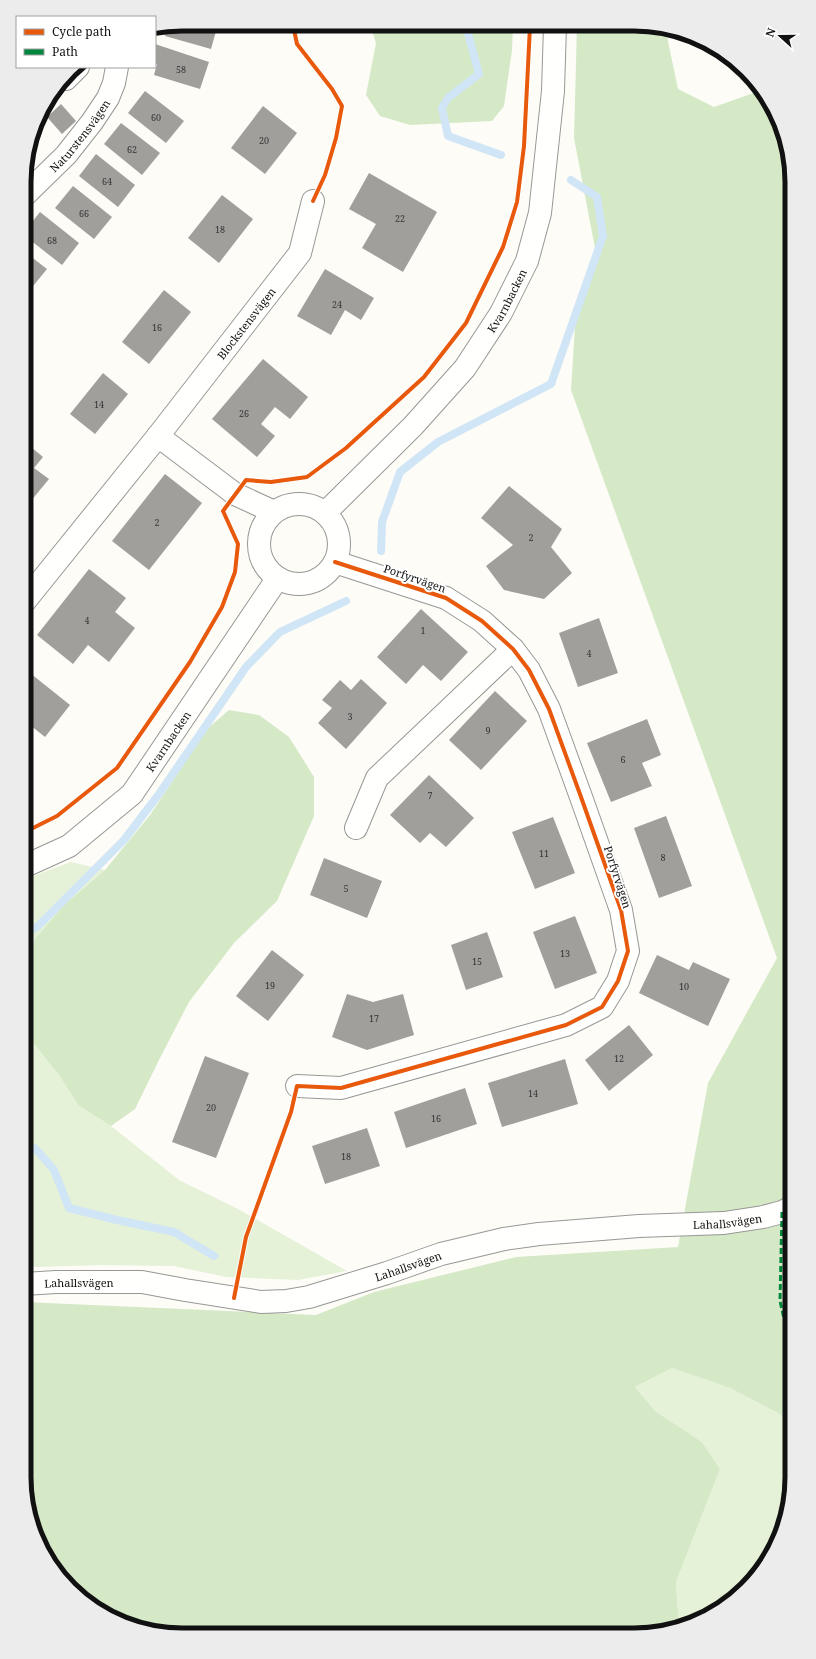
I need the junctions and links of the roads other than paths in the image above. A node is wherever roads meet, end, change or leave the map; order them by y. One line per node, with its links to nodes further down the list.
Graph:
1 (555, 31): 7 (street, Kvarnbacken)
2 (118, 68): 3 (street, Naturstensvägen)
3 (31, 188)
4 (313, 201): 5 (street, Blockstensvägen)
5 (158, 436): 6 (street); 10 (street, Blockstensvägen)
6 (274, 512): 7 (street); 9 (street)
7 (325, 513): 8 (street)
8 (335, 562): 9 (street); 11 (street, Porfyrvägen)
9 (277, 579): 13 (street, Kvarnbacken)
10 (31, 595)
11 (513, 649): 12 (street); 14 (street, Porfyrvägen)
12 (356, 828)
13 (31, 863)
14 (297, 1086)
15 (785, 1210): 16 (street, Lahallsvägen)
16 (31, 1284)

